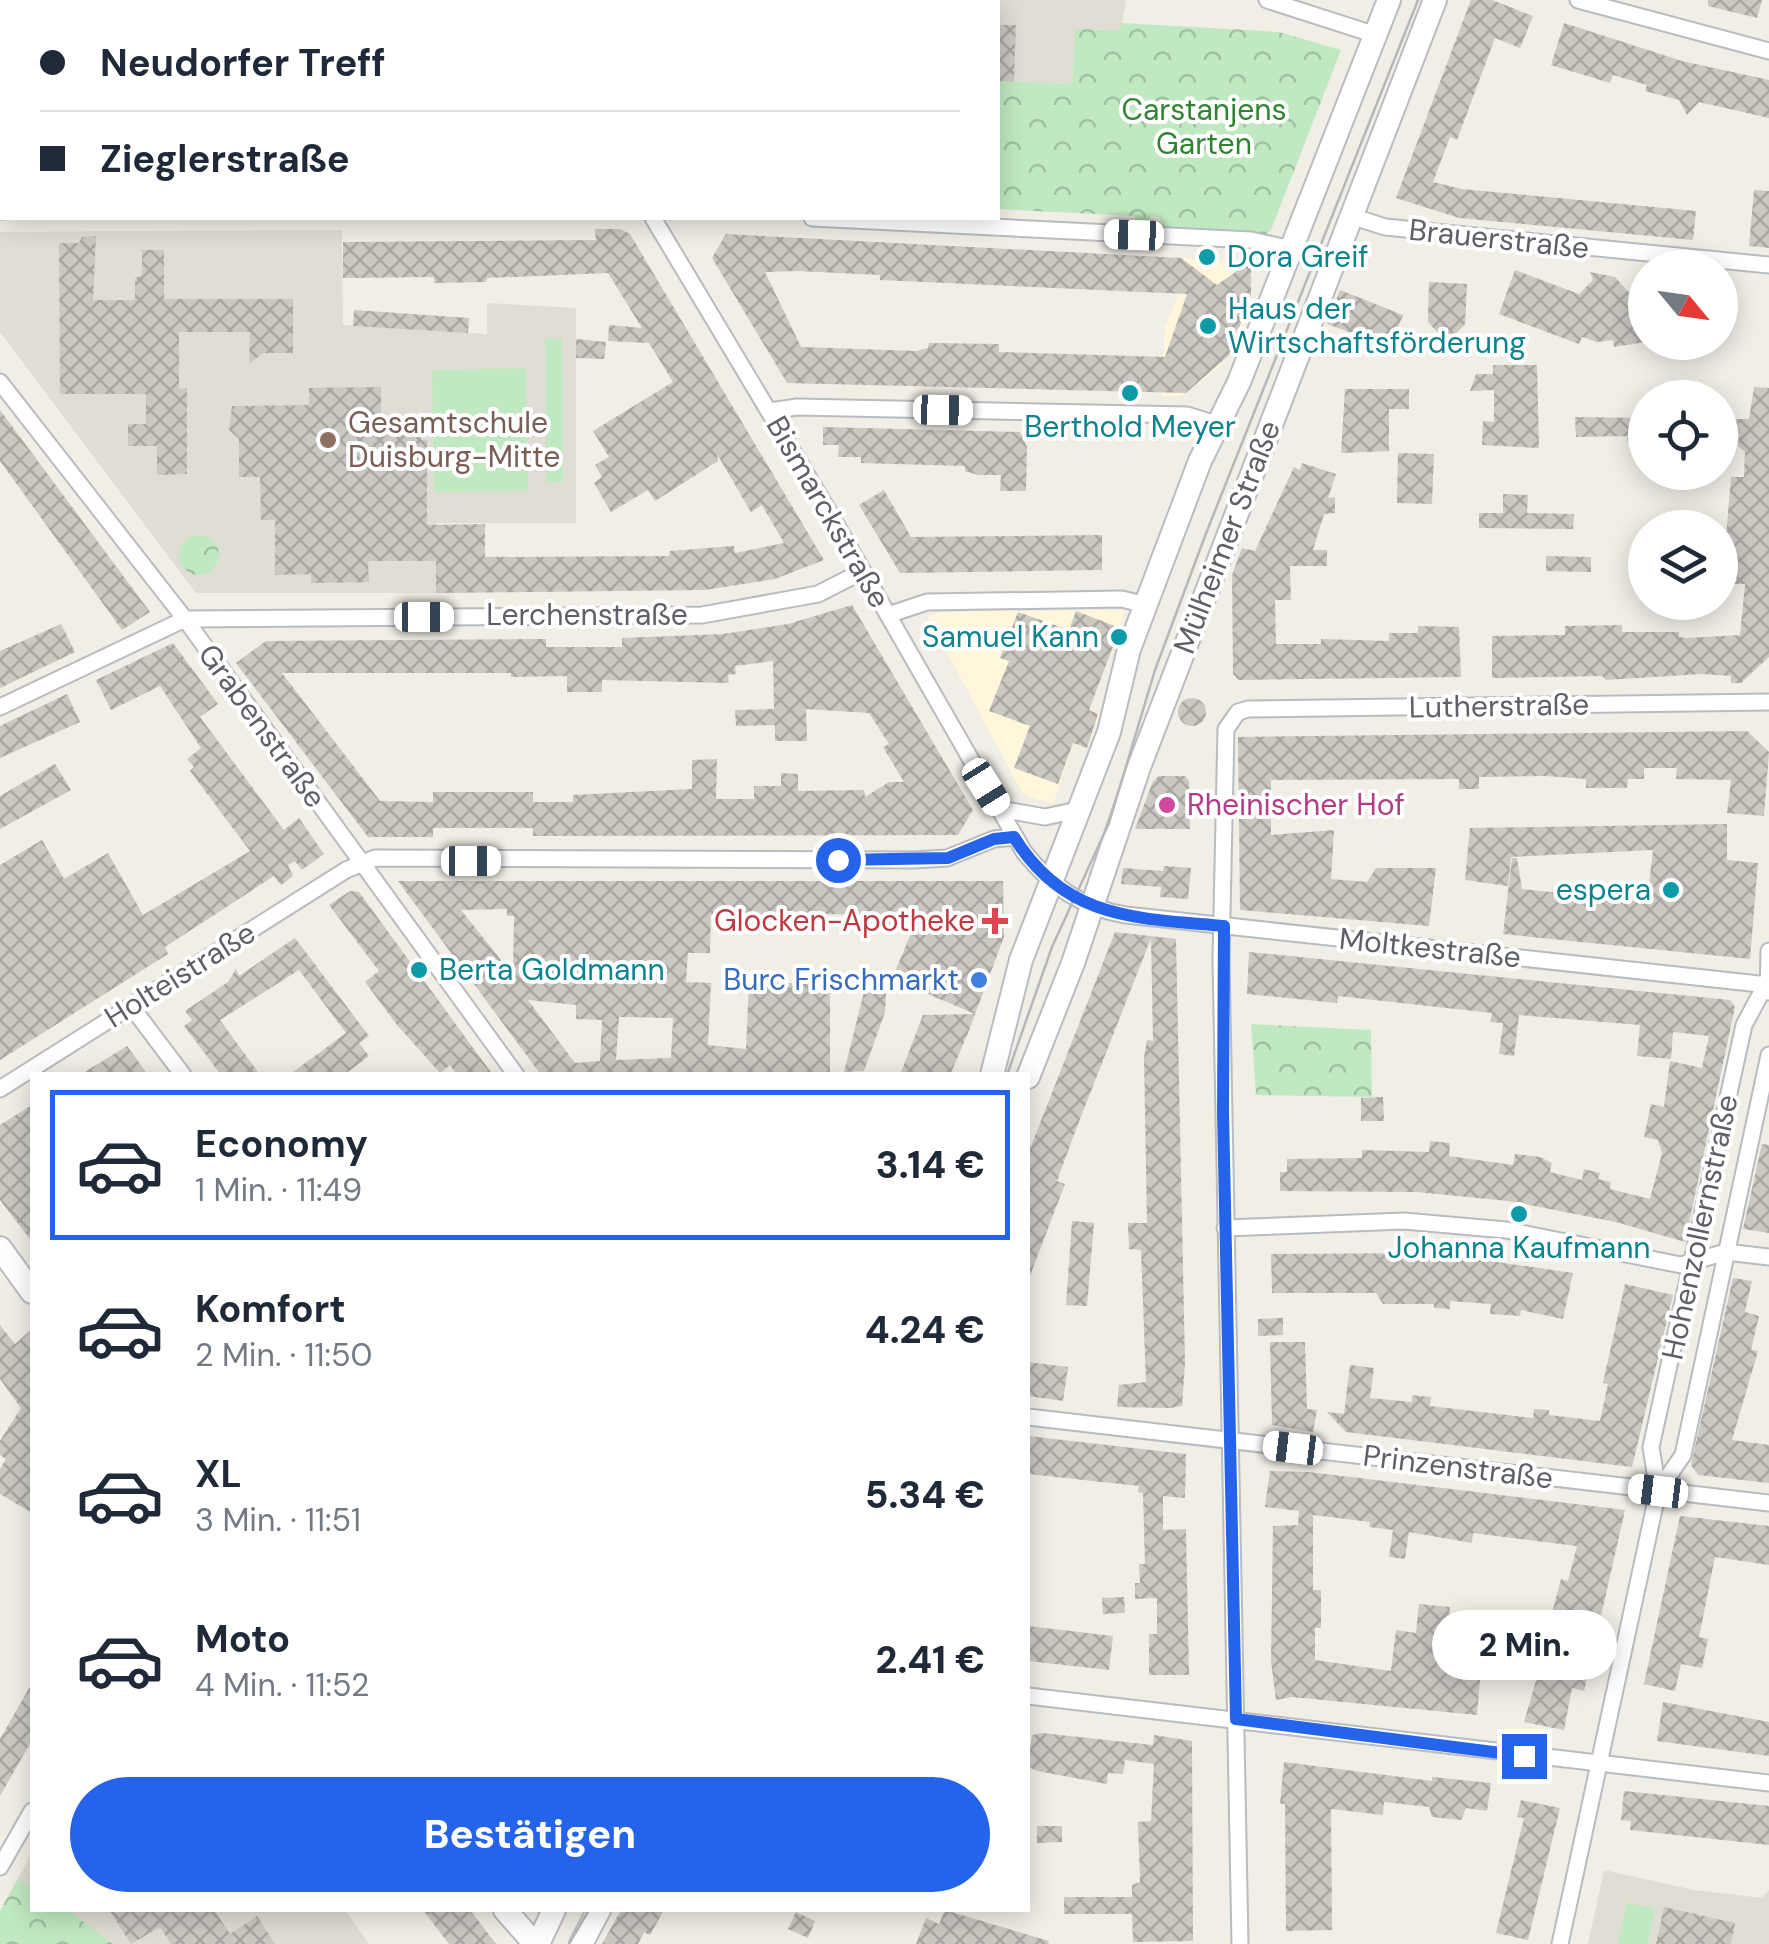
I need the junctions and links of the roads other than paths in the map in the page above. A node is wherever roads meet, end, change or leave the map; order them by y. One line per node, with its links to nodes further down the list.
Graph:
1 (1267, 0): 5 (street)
2 (1389, 0): 5 (main road, Mülheimer Straße)
3 (1435, 0): 7 (main road, Mülheimer Straße)
4 (1578, 0): 6 (street)
5 (1376, 35): 10 (main road, Mülheimer Straße)
6 (1769, 51)
7 (1350, 216): 11 (street, Brauerstraße); 25 (main road, Mülheimer Straße)
8 (661, 220): 13 (street, Bismarckstraße)
9 (852, 220): 10 (street)
10 (1284, 246): 14 (main road, Mülheimer Straße)
11 (1769, 265)
12 (0, 382): 18 (street, Grabenstraße)
13 (770, 412): 14 (street); 15 (street, Bismarckstraße)
14 (1216, 424): 16 (main road, Mülheimer Straße)
15 (862, 572): 17 (street, Bismarckstraße); 18 (street, Lerchenstraße)
16 (1146, 605): 17 (street); 21 (main road, Mülheimer Straße)
17 (888, 615): 22 (street, Bismarckstraße)
18 (185, 619): 20 (street); 23 (street, Grabenstraße)
19 (1769, 702): 26 (street, Lutherstraße)
20 (0, 707)
21 (1082, 809): 22 (street); 24 (main road, Mülheimer Straße)
22 (1007, 823): 23 (street); 24 (street, Bismarckstraße)
23 (359, 862): 29 (street, Holteistraße); 32 (street, Grabenstraße)
24 (1051, 882): 25 (street, Bismarckstraße); 33 (main road, Mülheimer Straße)
25 (1092, 908): 26 (street, Moltkestraße); 34 (main road, Mülheimer Straße)
26 (1224, 926): 28 (street, Moltkestraße); 36 (street)
27 (1769, 951): 28 (street)
28 (1768, 990): 40 (street, Hohenzollernstraße)
29 (131, 1006): 31 (street); 35 (street, Holteistraße)
30 (1769, 1055): 38 (street, Hohenzollernstraße)
31 (180, 1072)
32 (514, 1072)
33 (993, 1072)
34 (1030, 1072)
35 (0, 1089)
36 (1225, 1228): 40 (street); 43 (street)
37 (0, 1248): 41 (main road)
38 (1726, 1252): 39 (street); 40 (street); 44 (street, Hohenzollernstraße)
39 (1769, 1256)
40 (1692, 1264): 44 (street, Hohenzollernstraße)
41 (30, 1289)
42 (1030, 1416): 43 (street, Prinzenstraße)
43 (1231, 1440): 44 (street, Prinzenstraße); 47 (street)
44 (1658, 1491): 45 (street, Prinzenstraße); 48 (street, Hohenzollernstraße)
45 (1769, 1503)
46 (1030, 1696): 47 (street)
47 (1236, 1719): 48 (street); 57 (street)
48 (1600, 1766): 49 (street); 58 (street, Hohenzollernstraße)
49 (1769, 1783)
50 (30, 1814): 51 (street)
51 (0, 1867)
52 (507, 1912): 55 (main road)
53 (553, 1912): 55 (main road)
54 (598, 1912): 56 (main road)
55 (536, 1944)
56 (581, 1944)
57 (1240, 1944)
58 (1560, 1944)

